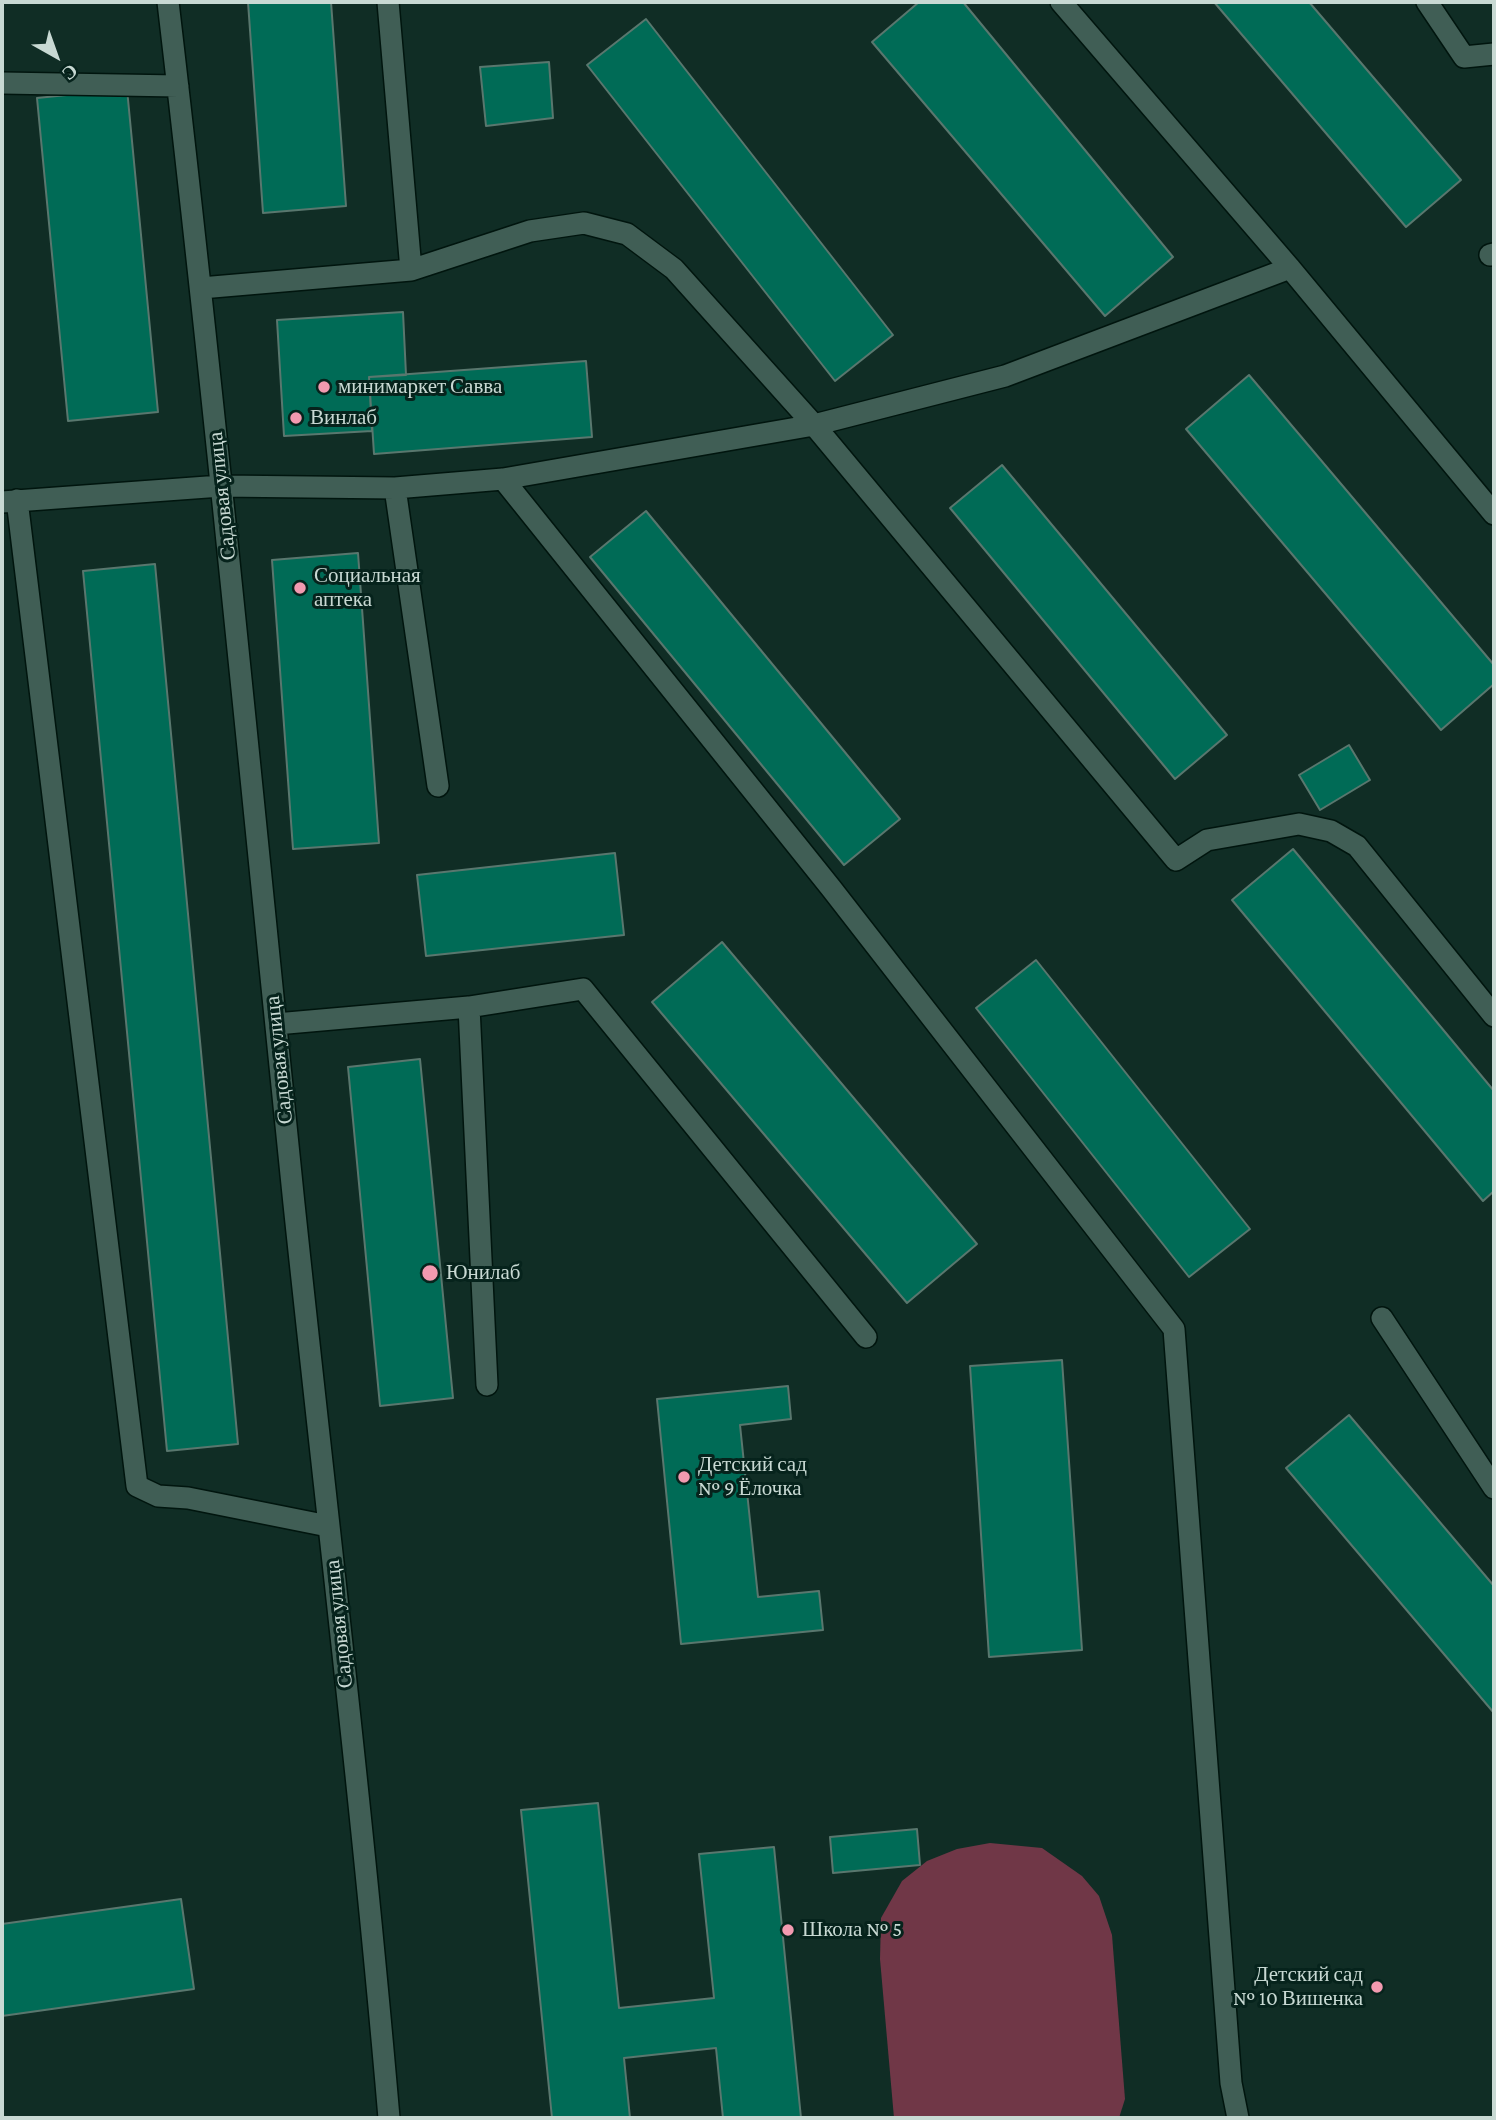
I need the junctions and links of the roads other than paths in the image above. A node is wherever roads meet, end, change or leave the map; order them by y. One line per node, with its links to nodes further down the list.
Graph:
1 (168, 2): 7 (street, Садовая улица)
2 (388, 2): 9 (street)
3 (1061, 2): 8 (street)
4 (1427, 2): 5 (street)
5 (1494, 54)
6 (2, 83): 7 (street)
7 (178, 86): 10 (street, Садовая улица)
8 (1290, 268): 11 (street); 16 (street)
9 (411, 270): 10 (street); 11 (street)
10 (201, 288): 13 (street, Садовая улица)
11 (814, 425): 12 (street); 19 (street)
12 (503, 479): 14 (street); 27 (street)
13 (221, 486): 14 (street); 15 (street); 20 (street, Садовая улица)
14 (395, 488): 17 (street)
15 (10, 501): 25 (street)
16 (1494, 514)
17 (438, 786)
18 (469, 1007): 20 (street); 22 (street); 23 (street)
19 (1494, 1016)
20 (276, 1024): 25 (street, Садовая улица)
21 (1382, 1318): 24 (street)
22 (866, 1337)
23 (487, 1385)
24 (1494, 1488)
25 (328, 1526): 26 (street, Садовая улица)
26 (389, 2118)
27 (1238, 2118)

